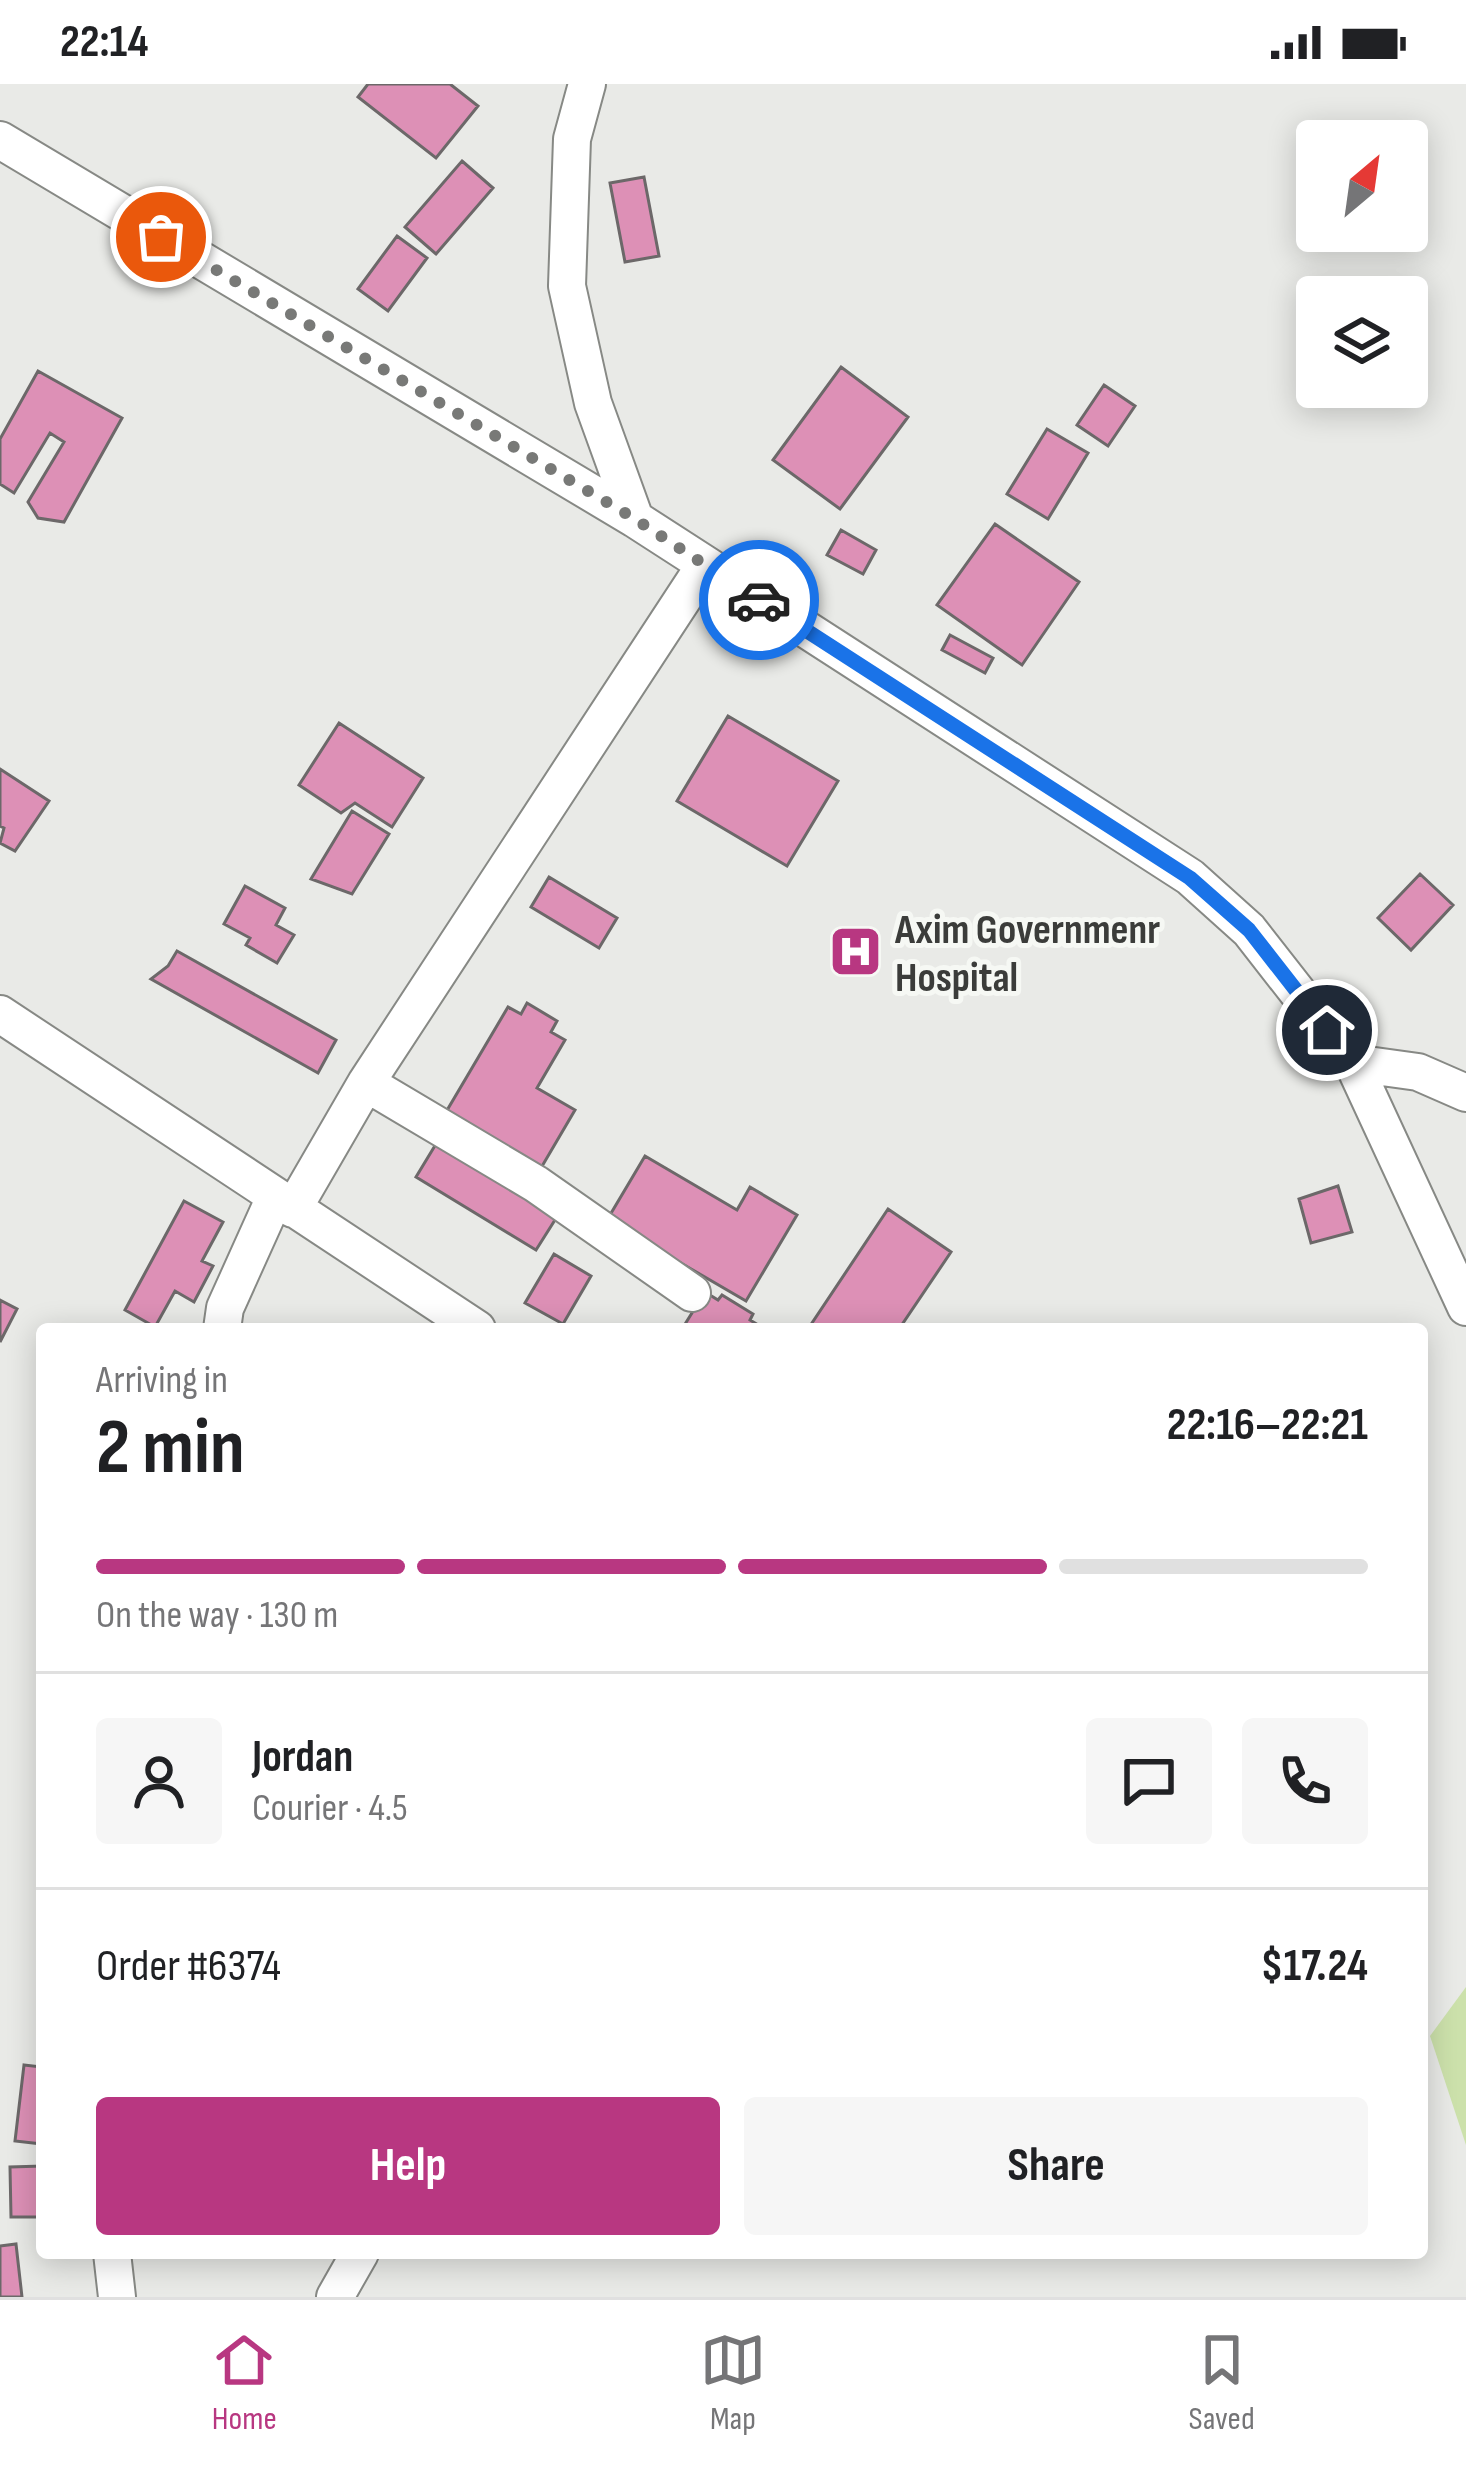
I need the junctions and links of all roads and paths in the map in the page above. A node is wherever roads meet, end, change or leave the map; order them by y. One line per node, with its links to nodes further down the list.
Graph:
1 (586, 84): 3 (street)
2 (0, 140): 3 (street)
3 (635, 519): 4 (street)
4 (705, 566): 6 (street); 7 (street)
5 (0, 1014): 9 (street)
6 (1353, 1063): 8 (street); 11 (street)
7 (366, 1083): 9 (street); 10 (street)
8 (1466, 1094)
9 (284, 1203): 12 (street); 13 (street)
10 (692, 1293)
11 (1466, 1307)
12 (223, 1323)
13 (468, 1323)
14 (113, 2259): 16 (street)
15 (357, 2259): 17 (street)
16 (117, 2297)
17 (335, 2297)

